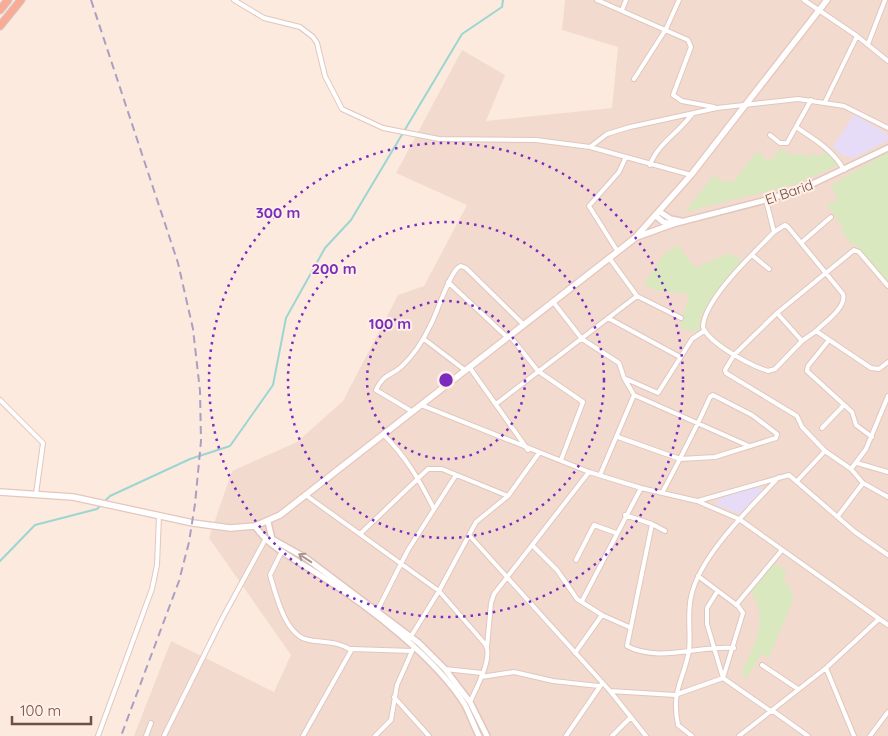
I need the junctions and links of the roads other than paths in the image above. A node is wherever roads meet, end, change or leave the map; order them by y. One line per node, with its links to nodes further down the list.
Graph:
1 (8, 0): 10 (highway)
2 (21, 0): 13 (highway)
3 (234, 0): 27 (street)
4 (597, 0): 11 (street)
5 (626, 0): 11 (street)
6 (678, 0): 14 (street)
7 (804, 0): 12 (street)
8 (827, 0): 12 (main road)
9 (885, 0): 16 (street)
10 (0, 10)
11 (622, 10): 14 (street)
12 (819, 10): 15 (street); 21 (main road)
13 (0, 26)
14 (666, 29): 18 (street); 22 (street)
15 (857, 36): 16 (street); 20 (street)
16 (868, 44): 17 (street)
17 (888, 60)
18 (634, 79)
19 (811, 100): 20 (street); 21 (street); 24 (street)
20 (825, 102): 25 (street)
21 (746, 104): 22 (street); 32 (main road)
22 (717, 108): 23 (street)
23 (692, 114): 27 (street); 30 (street)
24 (796, 126): 26 (street); 31 (street)
25 (888, 128)
26 (770, 135)
27 (590, 148): 29 (street)
28 (888, 148): 31 (street, El Barid)
29 (625, 159): 30 (street); 41 (street)
30 (650, 165): 32 (street)
31 (844, 170): 33 (street, El Barid)
32 (690, 175): 34 (main road)
33 (766, 200): 36 (street, El Barid); 38 (street)
34 (658, 214): 36 (street); 37 (street); 39 (main road)
35 (831, 217): 40 (street)
36 (684, 221): 37 (street, El Barid)
37 (673, 224): 39 (main road)
38 (774, 232): 40 (street); 42 (street)
39 (635, 238): 41 (main road)
40 (802, 242): 45 (street)
41 (618, 252): 43 (main road)
42 (752, 254): 44 (street); 54 (street)
43 (610, 258): 48 (street); 49 (main road)
44 (769, 269)
45 (825, 272): 47 (street); 50 (street); 55 (street)
46 (448, 282): 53 (street); 56 (street); 57 (street)
47 (888, 286)
48 (637, 296): 51 (street); 52 (street)
49 (554, 303): 53 (main road); 58 (street)
50 (777, 313): 60 (street); 61 (street)
51 (608, 318): 58 (street); 62 (street)
52 (681, 318)
53 (524, 325): 56 (main road)
54 (704, 331): 61 (street); 62 (street)
55 (816, 331): 59 (street); 60 (street)
56 (509, 337): 64 (main road); 65 (street)
57 (424, 339): 64 (street); 75 (street)
58 (582, 339): 65 (street); 66 (street)
59 (829, 340): 63 (street); 74 (street)
60 (802, 341): 61 (street)
61 (734, 355): 83 (street)
62 (680, 357): 67 (street)
63 (888, 362)
64 (468, 369): 72 (street); 73 (main road)
65 (538, 371): 72 (street); 86 (street)
66 (624, 378): 67 (street); 68 (street)
67 (658, 393): 71 (street)
68 (634, 394): 71 (street); 79 (street)
69 (888, 396): 80 (street)
70 (0, 400): 100 (street)
71 (653, 403): 76 (street)
72 (496, 404): 82 (street)
73 (421, 405): 75 (main road); 82 (street)
74 (844, 405): 77 (street); 80 (street)
75 (413, 412): 78 (main road)
76 (698, 424): 81 (street); 81 (street); 85 (street)
77 (822, 428)
78 (384, 435): 93 (street); 101 (main road)
79 (618, 437): 85 (street); 92 (street)
80 (872, 437): 87 (street)
81 (749, 446): 85 (street)
82 (528, 450): 84 (street)
83 (825, 451): 88 (street); 95 (street)
84 (539, 453): 86 (street); 102 (street)
85 (680, 459): 99 (street)
86 (562, 460): 89 (street)
87 (857, 463): 88 (street); 90 (street)
88 (851, 470): 96 (street)
89 (589, 472): 92 (street); 118 (street)
90 (888, 472)
91 (456, 474): 93 (street); 102 (street); 105 (street)
92 (600, 475): 97 (street)
93 (418, 477): 105 (street); 115 (street)
94 (779, 477): 95 (street); 104 (street); 109 (street)
95 (798, 482): 108 (street)
96 (863, 483): 103 (street); 108 (street)
97 (641, 488): 99 (street); 106 (street)
98 (0, 492): 100 (main road)
99 (662, 493): 104 (street)
100 (36, 494): 107 (main road)
101 (307, 496): 110 (main road); 115 (street)
102 (508, 496): 116 (street)
103 (888, 497)
104 (697, 501): 109 (street)
105 (434, 509): 123 (street)
106 (625, 515): 111 (street); 114 (street)
107 (159, 516): 112 (main road); 161 (street)
108 (838, 516): 121 (street)
109 (739, 519): 119 (street); 124 (street)
110 (268, 522): 112 (main road); 130 (street, one-way to 110)
111 (652, 524): 113 (street); 134 (street)
112 (255, 526): 117 (street)
113 (665, 531)
114 (616, 532): 122 (street); 128 (street)
115 (360, 534): 123 (street)
116 (469, 535): 125 (street); 126 (street)
117 (265, 540): 120 (street); 163 (street)
118 (533, 546): 125 (street); 128 (street)
119 (782, 550): 129 (street); 132 (street)
120 (282, 551): 137 (street); 142 (street)
121 (888, 555)
122 (576, 560)
123 (400, 564): 126 (street); 130 (street)
124 (698, 576): 127 (street); 143 (street)
125 (508, 578): 138 (street); 144 (street)
126 (439, 591): 135 (street); 138 (street)
127 (717, 592): 129 (street); 139 (street)
128 (582, 601): 131 (street)
129 (736, 605): 140 (street)
130 (377, 611): 135 (street)
131 (602, 615): 134 (street); 144 (street)
132 (879, 619): 133 (street); 146 (street)
133 (888, 625)
134 (630, 627): 143 (street)
135 (411, 636): 136 (street); 137 (street)
136 (417, 641): 141 (street); 147 (street)
137 (407, 642): 141 (street)
138 (487, 647): 148 (street)
139 (712, 647): 140 (street); 143 (street); 149 (street)
140 (734, 648): 149 (street)
141 (413, 649): 142 (street); 154 (street); 167 (street)
142 (351, 650): 164 (street)
143 (688, 651): 153 (street)
144 (575, 653): 150 (street)
145 (762, 665): 151 (street)
146 (826, 668): 151 (street); 175 (street)
147 (445, 669): 148 (street); 155 (street)
148 (482, 675): 150 (street); 155 (street)
149 (723, 678): 153 (street); 156 (street)
150 (601, 684): 152 (street); 160 (street)
151 (798, 689): 156 (street)
152 (610, 691): 153 (street); 158 (street)
153 (675, 695): 172 (street)
154 (394, 696): 165 (street); 166 (street)
155 (470, 702): 168 (street)
156 (772, 711): 173 (street); 174 (street)
157 (888, 712): 176 (street)
158 (631, 717): 170 (street); 171 (street)
159 (151, 723): 162 (street)
160 (566, 735): 169 (street)
161 (98, 736)
162 (146, 736)
163 (164, 736)
164 (303, 736)
165 (375, 736)
166 (429, 736)
167 (479, 736)
168 (487, 736)
169 (573, 736)
170 (612, 736)
171 (646, 736)
172 (692, 736)
173 (738, 736)
174 (808, 736)
175 (854, 736)
176 (870, 736)

